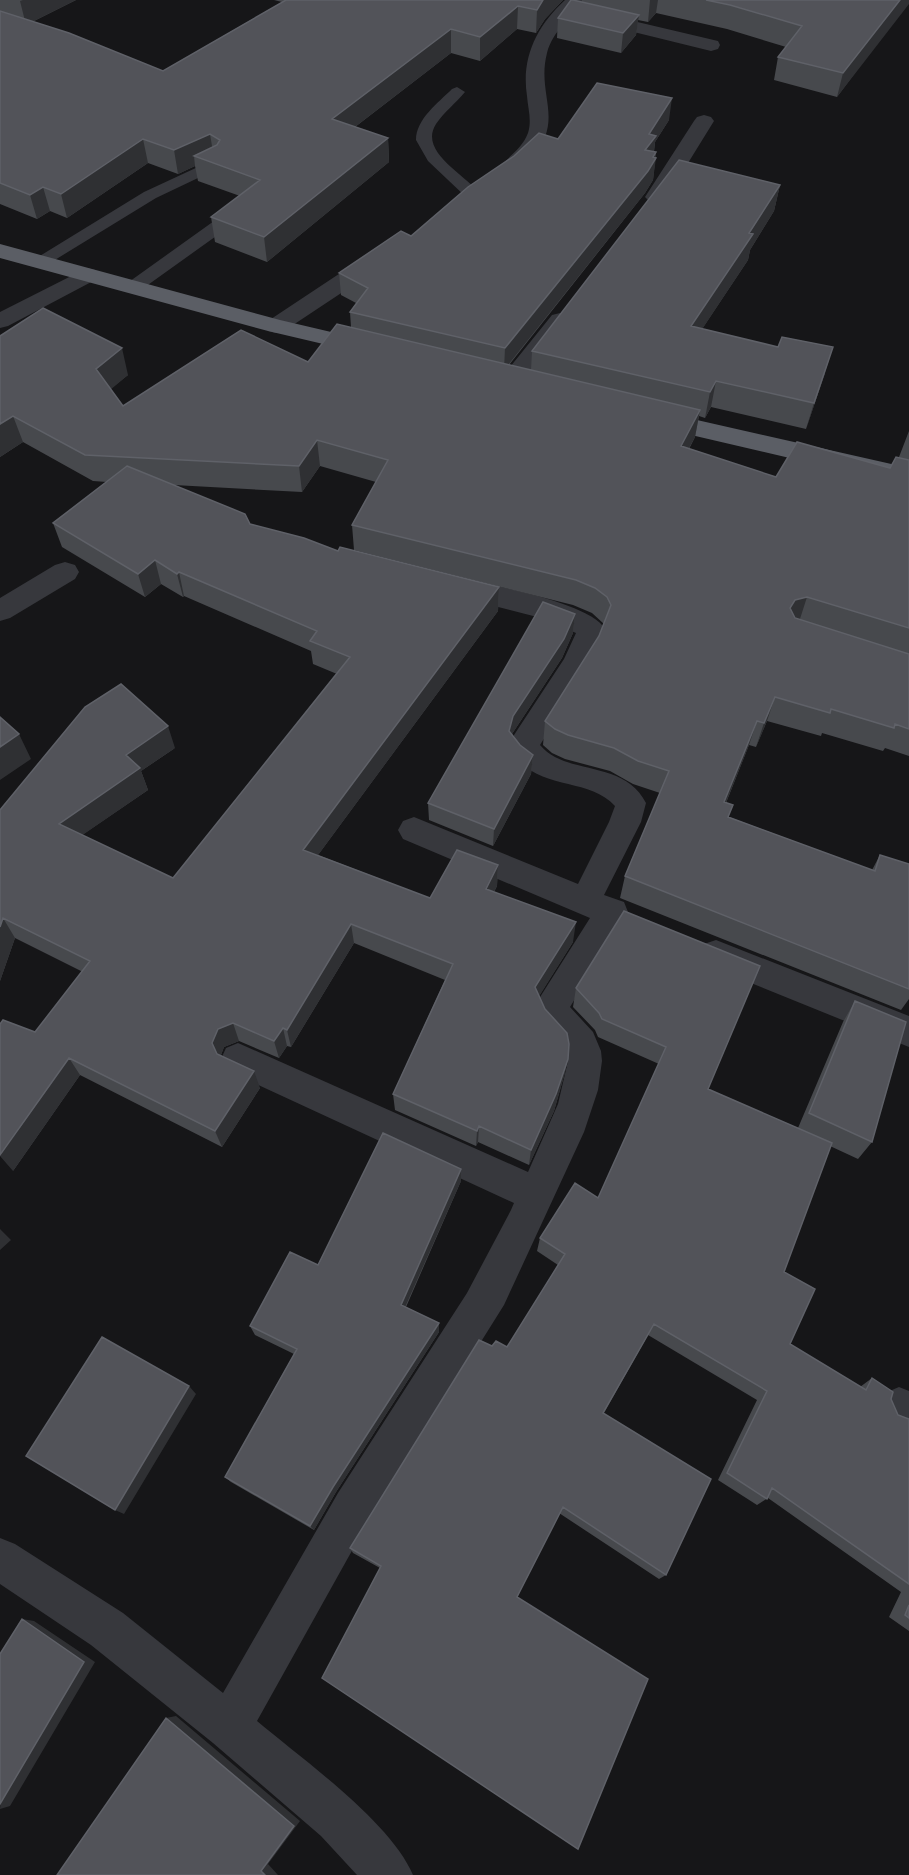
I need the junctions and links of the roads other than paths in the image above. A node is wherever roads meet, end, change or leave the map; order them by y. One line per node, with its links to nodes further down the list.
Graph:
1 (569, 5): 2 (street); 6 (street)
2 (711, 45)
3 (458, 92): 6 (lane)
4 (704, 121): 9 (street)
5 (213, 165): 12 (lane)
6 (472, 194): 7 (street)
7 (455, 206)
8 (234, 215): 14 (lane)
9 (642, 215)
10 (0, 251): 12 (highway)
11 (389, 251): 17 (street)
12 (39, 262): 13 (highway)
13 (87, 275): 14 (highway); 16 (street)
14 (132, 288): 17 (highway)
15 (572, 306): 19 (street)
16 (0, 321)
17 (276, 326): 18 (highway)
18 (395, 354)
19 (511, 383)
20 (634, 413): 21 (highway)
21 (909, 477)
22 (65, 572): 24 (street)
23 (437, 582): 26 (street)
24 (0, 611)
25 (414, 830): 26 (street)
26 (614, 913): 30 (street)
27 (689, 943): 28 (street)
28 (909, 1032)
29 (238, 1059): 30 (street)
30 (537, 1195): 32 (street)
31 (0, 1559): 32 (street)
32 (228, 1727): 33 (street)
33 (389, 1875)

